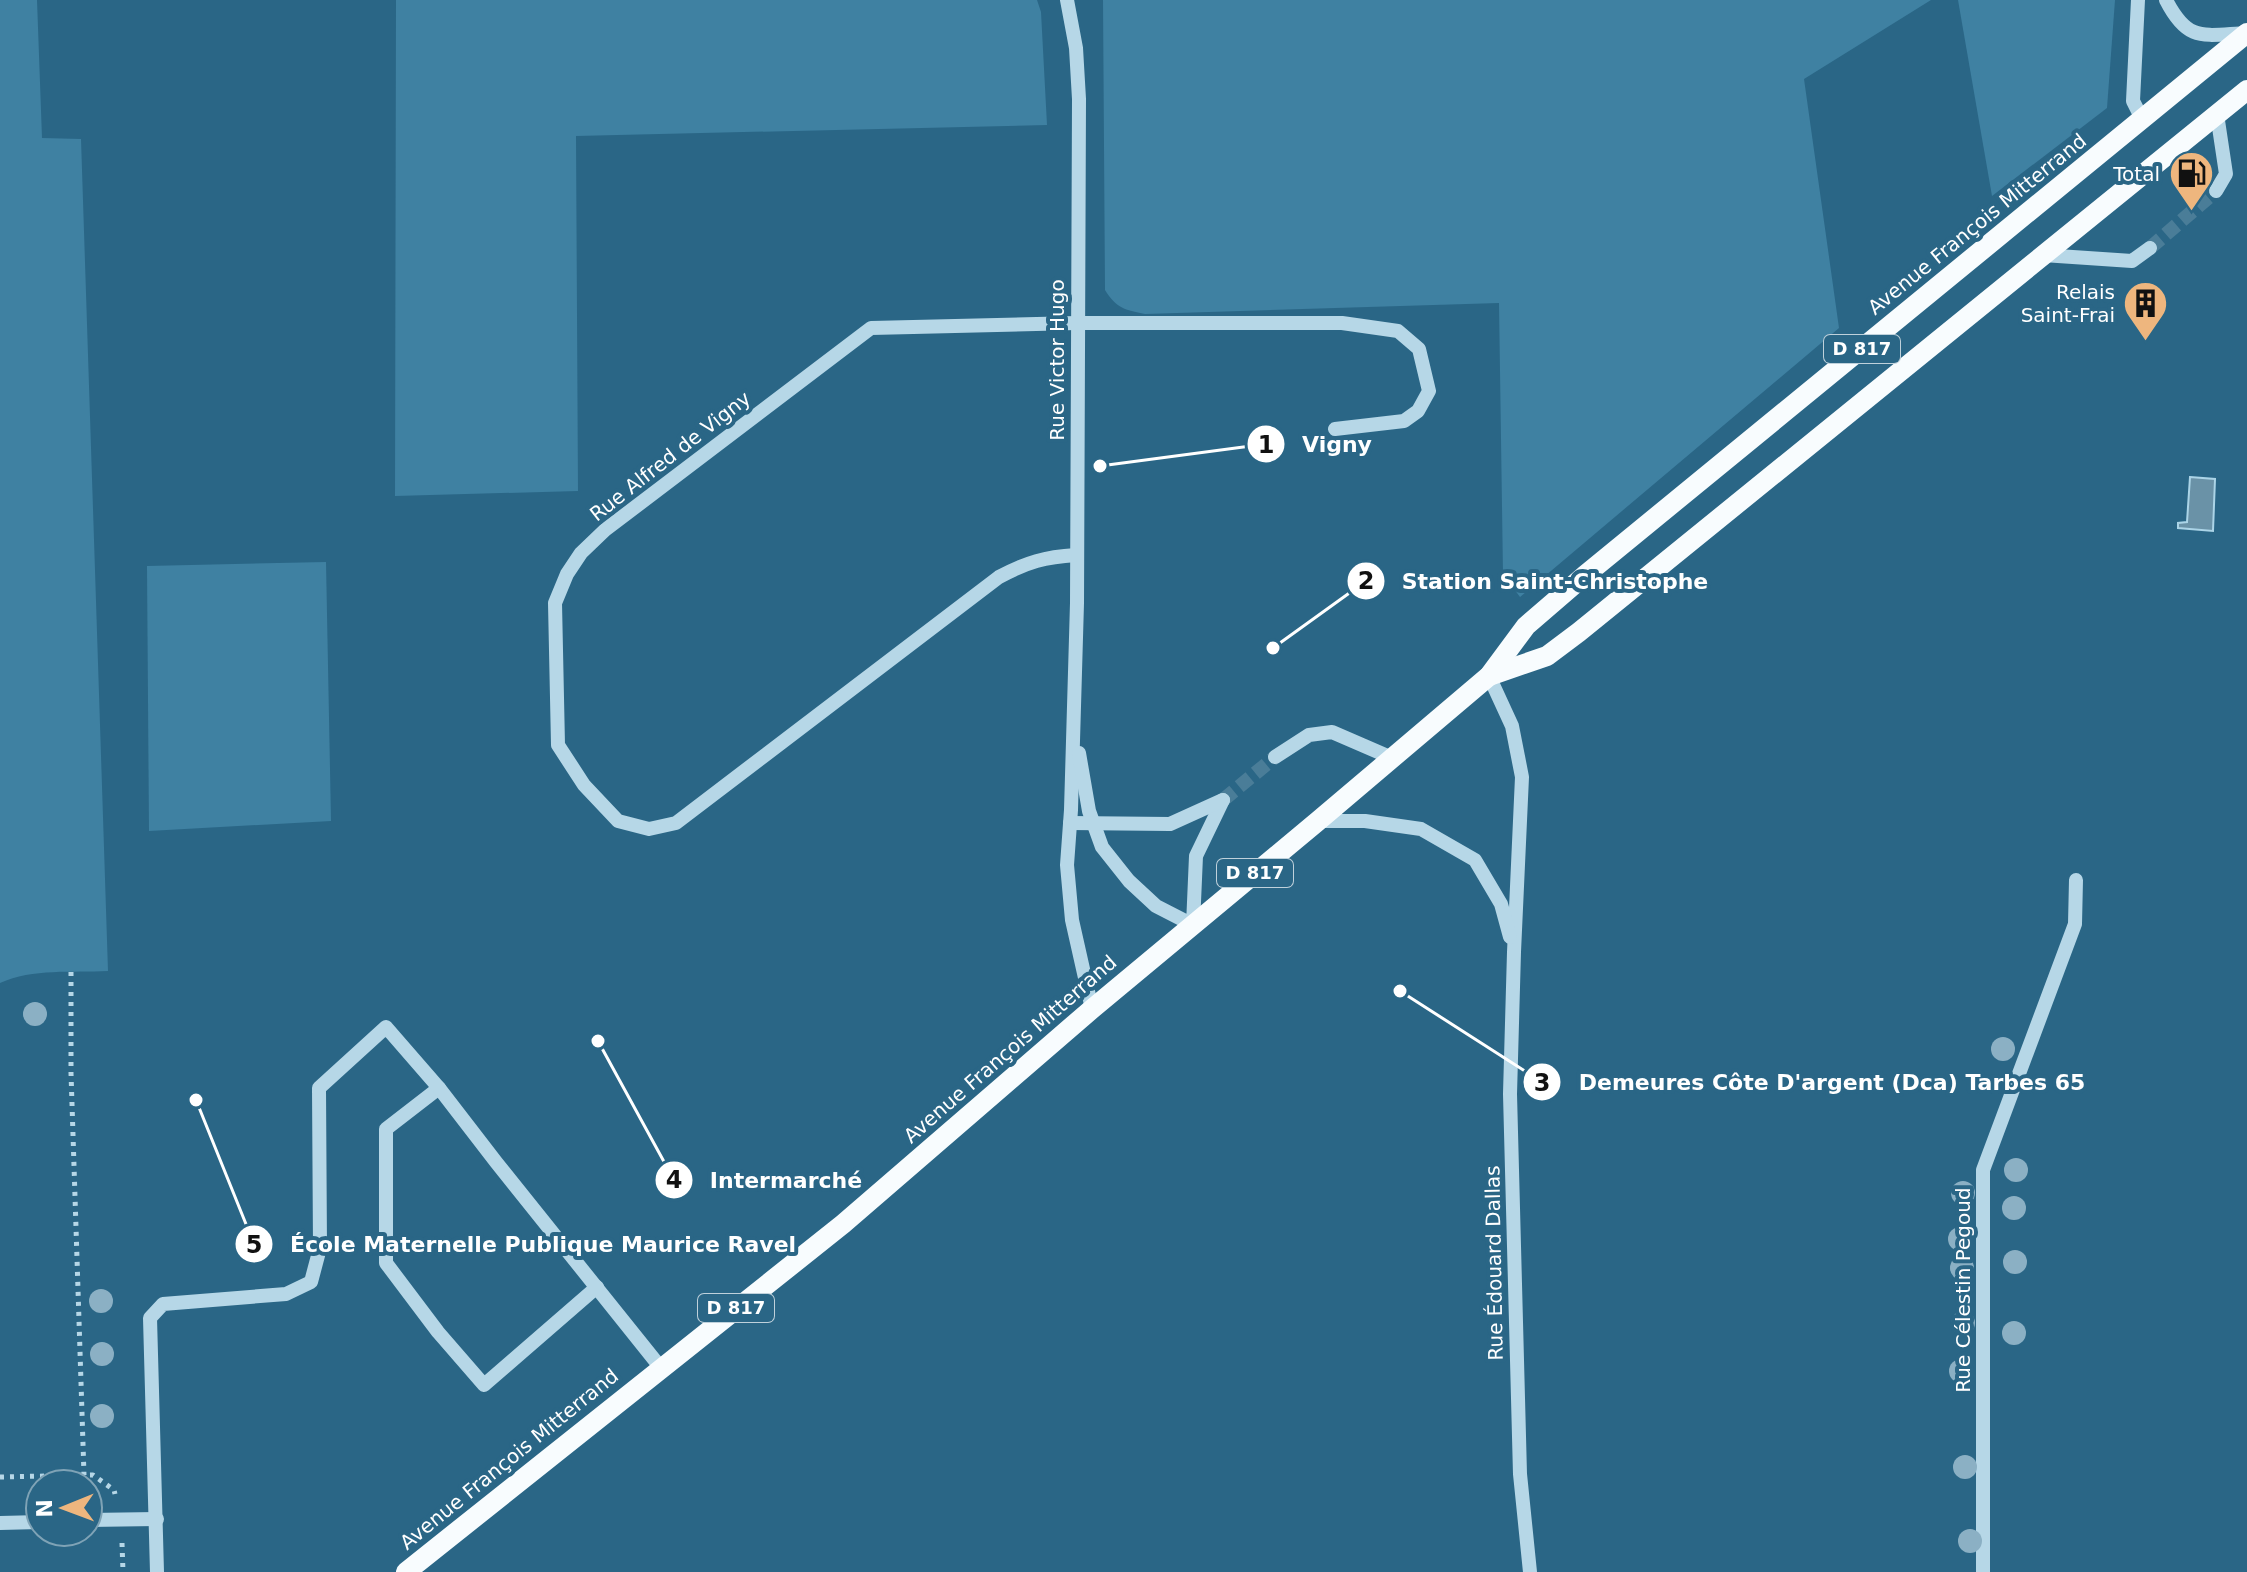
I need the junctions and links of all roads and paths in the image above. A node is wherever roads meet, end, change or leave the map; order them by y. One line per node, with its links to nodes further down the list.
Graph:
1 (1067, 0): 11 (street, Rue Victor Hugo)
2 (2138, 0): 7 (street)
3 (2166, 0): 4 (street)
4 (2247, 33): 7 (main road, Avenue François Mitterrand / D 817)
5 (2247, 90): 6 (main road, Avenue François Mitterrand / D 817)
6 (2217, 114): 8 (street); 10 (main road, Avenue François Mitterrand / D 817)
7 (2142, 119): 14 (main road, Avenue François Mitterrand / D 817)
8 (2216, 191)
9 (2150, 248): 10 (street)
10 (2043, 255): 14 (main road, Avenue François Mitterrand / D 817)
11 (1077, 323): 12 (street, Rue Alfred de Vigny); 13 (street, Rue Victor Hugo); 13 (street, Rue Alfred de Vigny)
12 (1335, 429)
13 (1076, 555): 15 (street, Rue Victor Hugo)
14 (1489, 676): 17 (main road, Avenue François Mitterrand / D 817); 23 (street, Rue Édouard Dallas)
15 (1073, 721): 19 (street, Rue Victor Hugo); 20 (street, Rue Victor Hugo)
16 (1275, 757): 17 (street)
17 (1392, 758): 18 (main road, Avenue François Mitterrand / D 817)
18 (1318, 821): 22 (main road, Avenue François Mitterrand / D 817); 23 (street, Rue Édouard Dallas)
19 (1070, 823): 20 (street); 25 (street, Rue Victor Hugo)
20 (1094, 823): 22 (street, Rue Victor Hugo); 22 (street)
21 (2076, 880): 37 (street, Rue Célestin Pegoud)
22 (1193, 925): 25 (main road, Avenue François Mitterrand / D 817)
23 (1514, 952): 36 (street, Rue Édouard Dallas)
24 (71, 972): 29 (path)
25 (1092, 1009): 28 (main road, Avenue François Mitterrand / D 817)
26 (439, 1088): 27 (street); 27 (street); 30 (street)
27 (597, 1287): 28 (street)
28 (661, 1368): 35 (main road, Avenue François Mitterrand / D 817)
29 (84, 1468)
30 (157, 1519): 31 (street); 34 (street)
31 (104, 1520)
32 (24, 1522): 33 (street)
33 (0, 1523)
34 (157, 1572)
35 (406, 1572)
36 (1530, 1572)
37 (1983, 1572)

